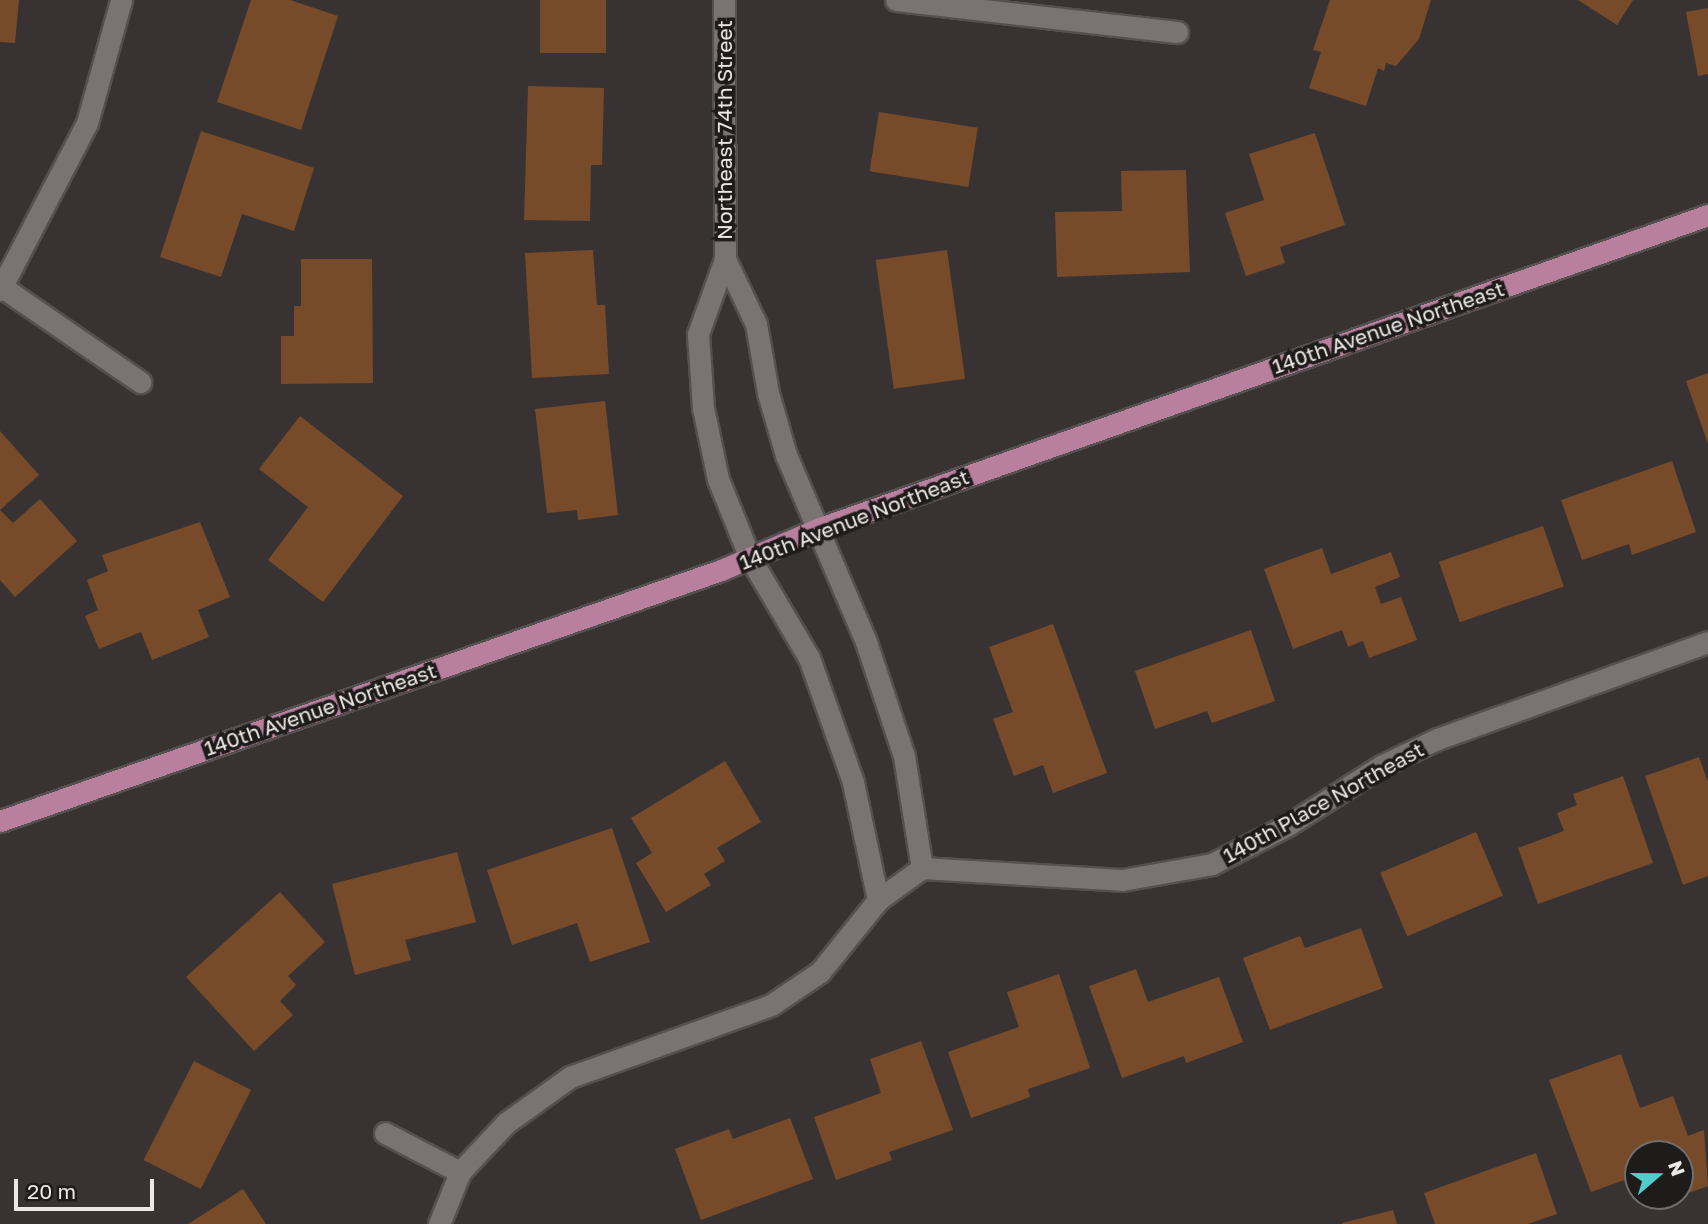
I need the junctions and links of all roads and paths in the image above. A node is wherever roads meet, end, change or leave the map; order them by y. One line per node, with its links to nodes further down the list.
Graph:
1 (121, 0): 7 (street)
2 (724, 0): 6 (street, Northeast 74th Street)
3 (896, 0): 4 (street)
4 (1177, 32)
5 (1708, 215): 9 (main road, 140th Avenue Northeast)
6 (724, 259): 9 (street, Northeast 74th Street); 10 (street, Northeast 74th Street)
7 (1, 289): 8 (street)
8 (140, 382)
9 (820, 528): 10 (main road, 140th Avenue Northeast); 13 (street, Northeast 74th Street)
10 (750, 558): 12 (main road, 140th Avenue Northeast); 14 (street, Northeast 74th Street)
11 (1708, 642): 13 (street, 140th Place Northeast)
12 (0, 821)
13 (922, 868): 14 (street)
14 (878, 900): 16 (street)
15 (385, 1133): 16 (street)
16 (460, 1172): 17 (street)
17 (439, 1224)

